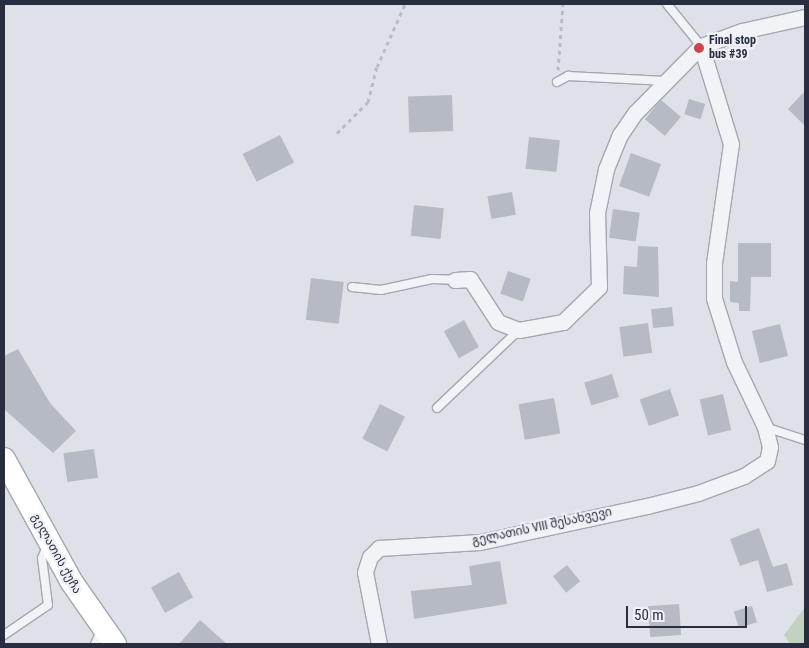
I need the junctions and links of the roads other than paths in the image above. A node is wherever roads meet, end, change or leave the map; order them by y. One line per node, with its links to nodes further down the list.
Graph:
1 (667, 4): 3 (lane)
2 (805, 17): 3 (street)
3 (701, 46): 4 (street); 10 (street)
4 (666, 81): 5 (lane); 8 (street)
5 (557, 82)
6 (455, 280): 7 (lane); 8 (street)
7 (352, 287)
8 (519, 330): 9 (lane)
9 (437, 408)
10 (765, 427): 11 (lane); 16 (street, გელათის VIII შესახვევი)
11 (805, 440)
12 (4, 459): 13 (main road, გელათის ქუჩა)
13 (49, 542): 14 (lane); 15 (main road, გელათის ქუჩა)
14 (4, 635)
15 (104, 639)
16 (379, 644)

